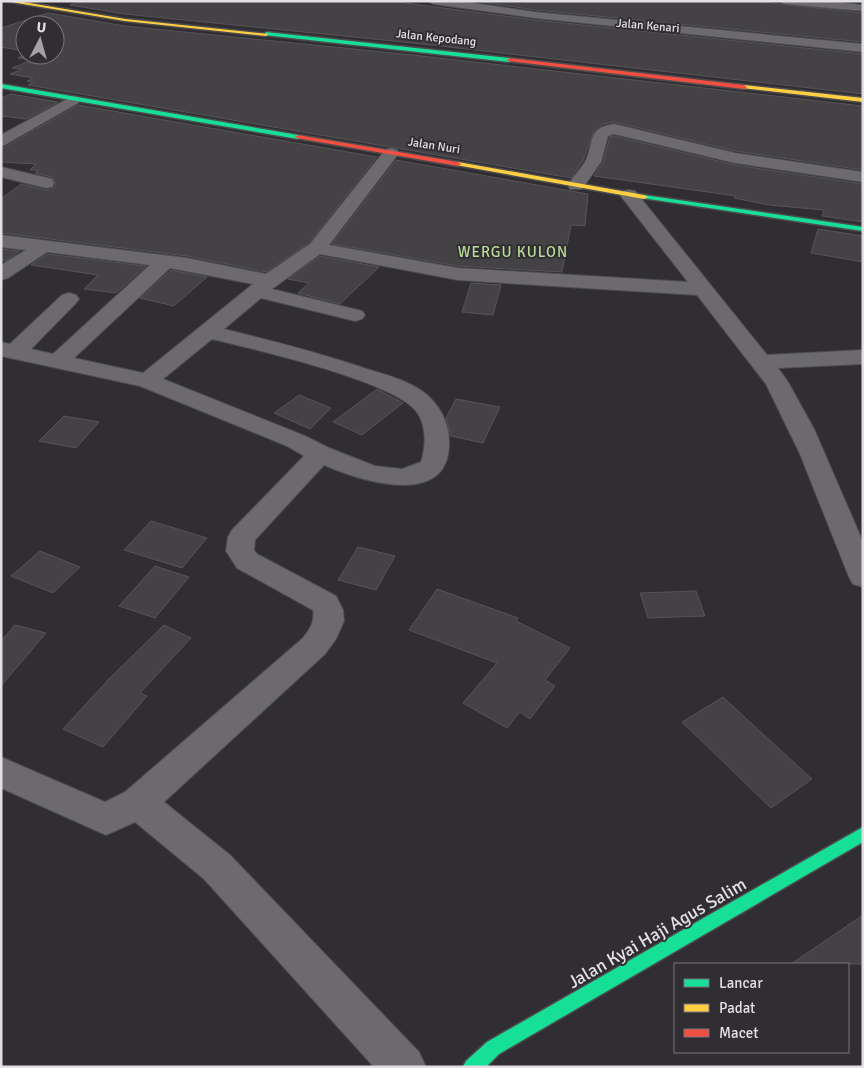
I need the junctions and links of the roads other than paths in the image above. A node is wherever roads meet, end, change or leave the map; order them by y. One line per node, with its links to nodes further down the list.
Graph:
1 (7, 1): 8 (street, Jalan Kepodang)
2 (433, 1): 5 (street, Jalan Kenari)
3 (784, 1): 4 (street)
4 (863, 8)
5 (863, 48)
6 (1, 86): 7 (street, Jalan Nuri)
7 (72, 100): 9 (street); 10 (street, Jalan Nuri)
8 (863, 100)
9 (1, 142)
10 (391, 153): 14 (street, Jalan Nuri); 19 (street)
11 (1, 172): 13 (street)
12 (863, 177): 14 (street)
13 (46, 182)
14 (576, 185): 15 (street, Jalan Nuri)
15 (629, 195): 16 (street, Jalan Nuri); 23 (street)
16 (863, 229)
17 (1, 241): 18 (street)
18 (44, 246): 20 (street); 21 (street)
19 (317, 248): 22 (street); 23 (street)
20 (166, 261): 22 (street); 29 (street)
21 (1, 274)
22 (263, 286): 25 (street); 26 (street)
23 (703, 289): 30 (street)
24 (69, 299): 27 (street)
25 (354, 315)
26 (208, 331): 31 (street); 32 (street)
27 (8, 351): 29 (street)
28 (863, 357): 30 (street)
29 (58, 362): 31 (street)
30 (761, 362): 33 (street)
31 (147, 381): 32 (street)
32 (320, 454): 35 (street)
33 (863, 577)
34 (1, 772): 35 (street)
35 (138, 803): 37 (street)
36 (863, 834): 38 (street, Jalan Kyai Haji Agus Salim)
37 (404, 1067)
38 (472, 1067)

